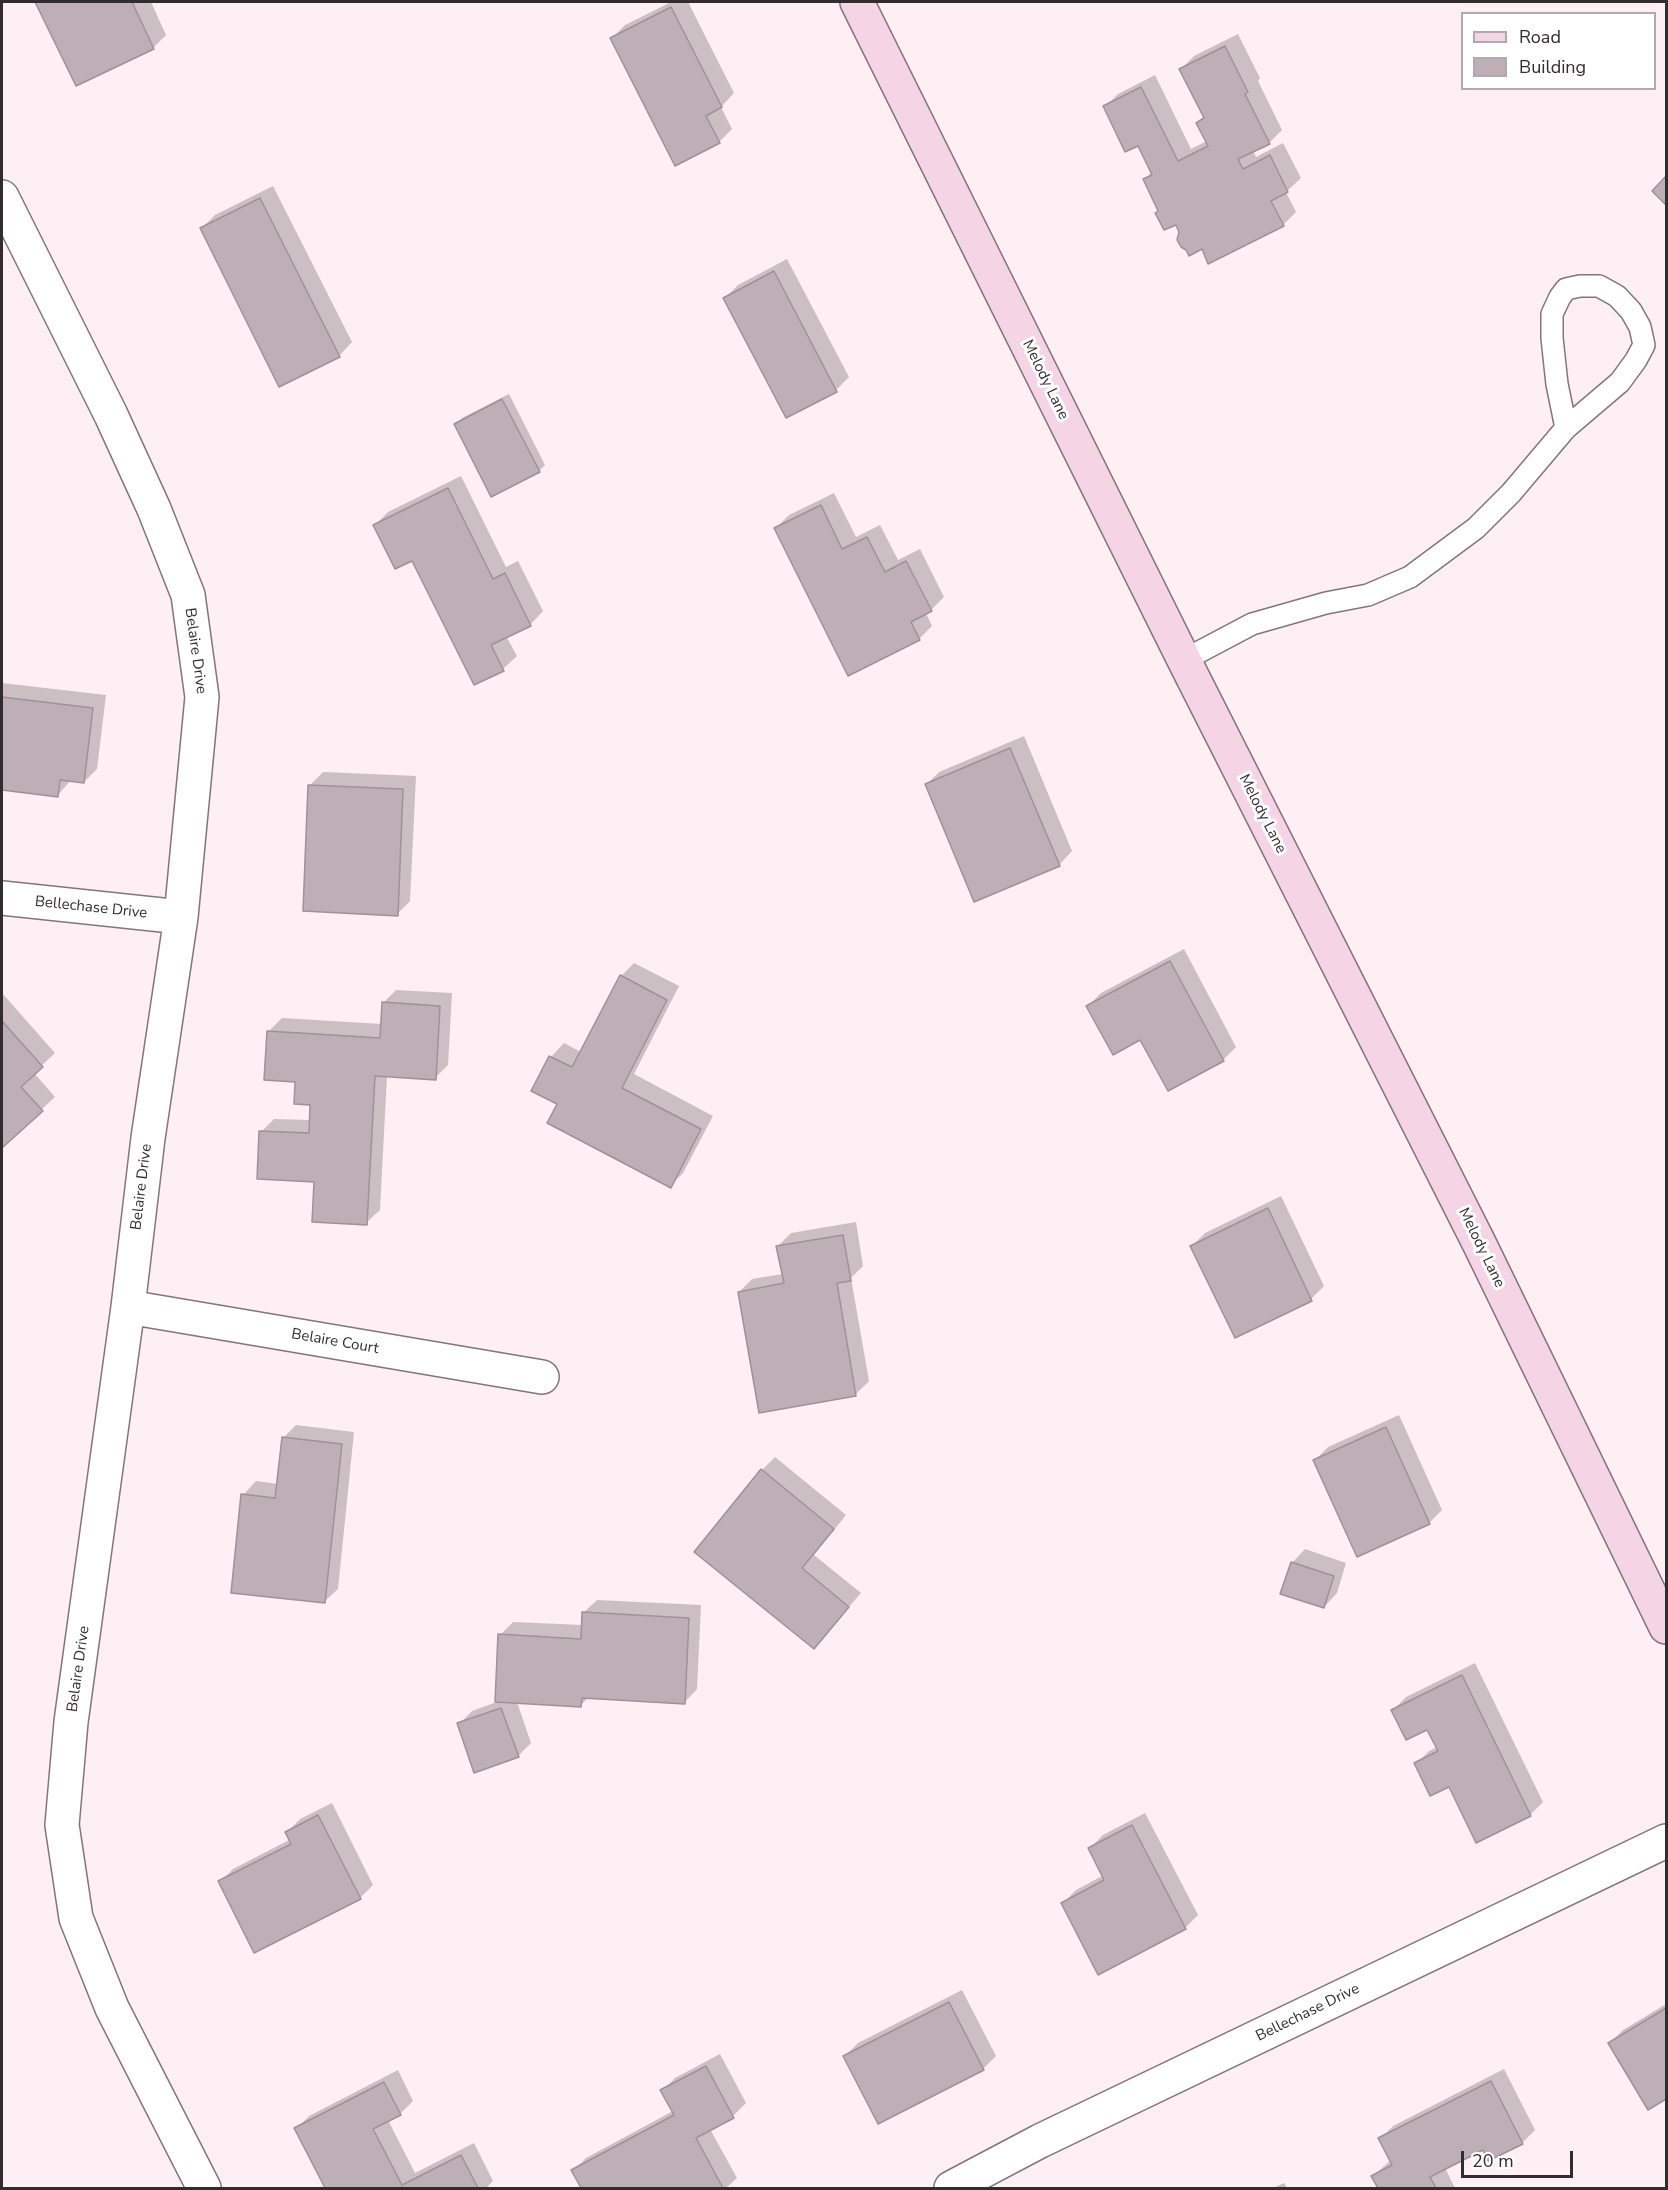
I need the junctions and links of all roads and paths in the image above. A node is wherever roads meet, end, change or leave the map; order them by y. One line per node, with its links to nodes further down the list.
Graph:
1 (857, 2): 4 (street, Melody Lane)
2 (2, 197): 6 (street, Belaire Drive)
3 (1566, 428): 3 (lane); 4 (lane)
4 (1184, 660): 9 (street, Melody Lane)
5 (2, 898): 6 (street, Bellechase Drive)
6 (181, 917): 7 (street, Belaire Drive)
7 (128, 1307): 8 (street, Belaire Court); 11 (street, Belaire Drive)
8 (542, 1377)
9 (1666, 1628)
10 (1666, 1841): 12 (street, Bellechase Drive)
11 (204, 2188)
12 (951, 2188)

